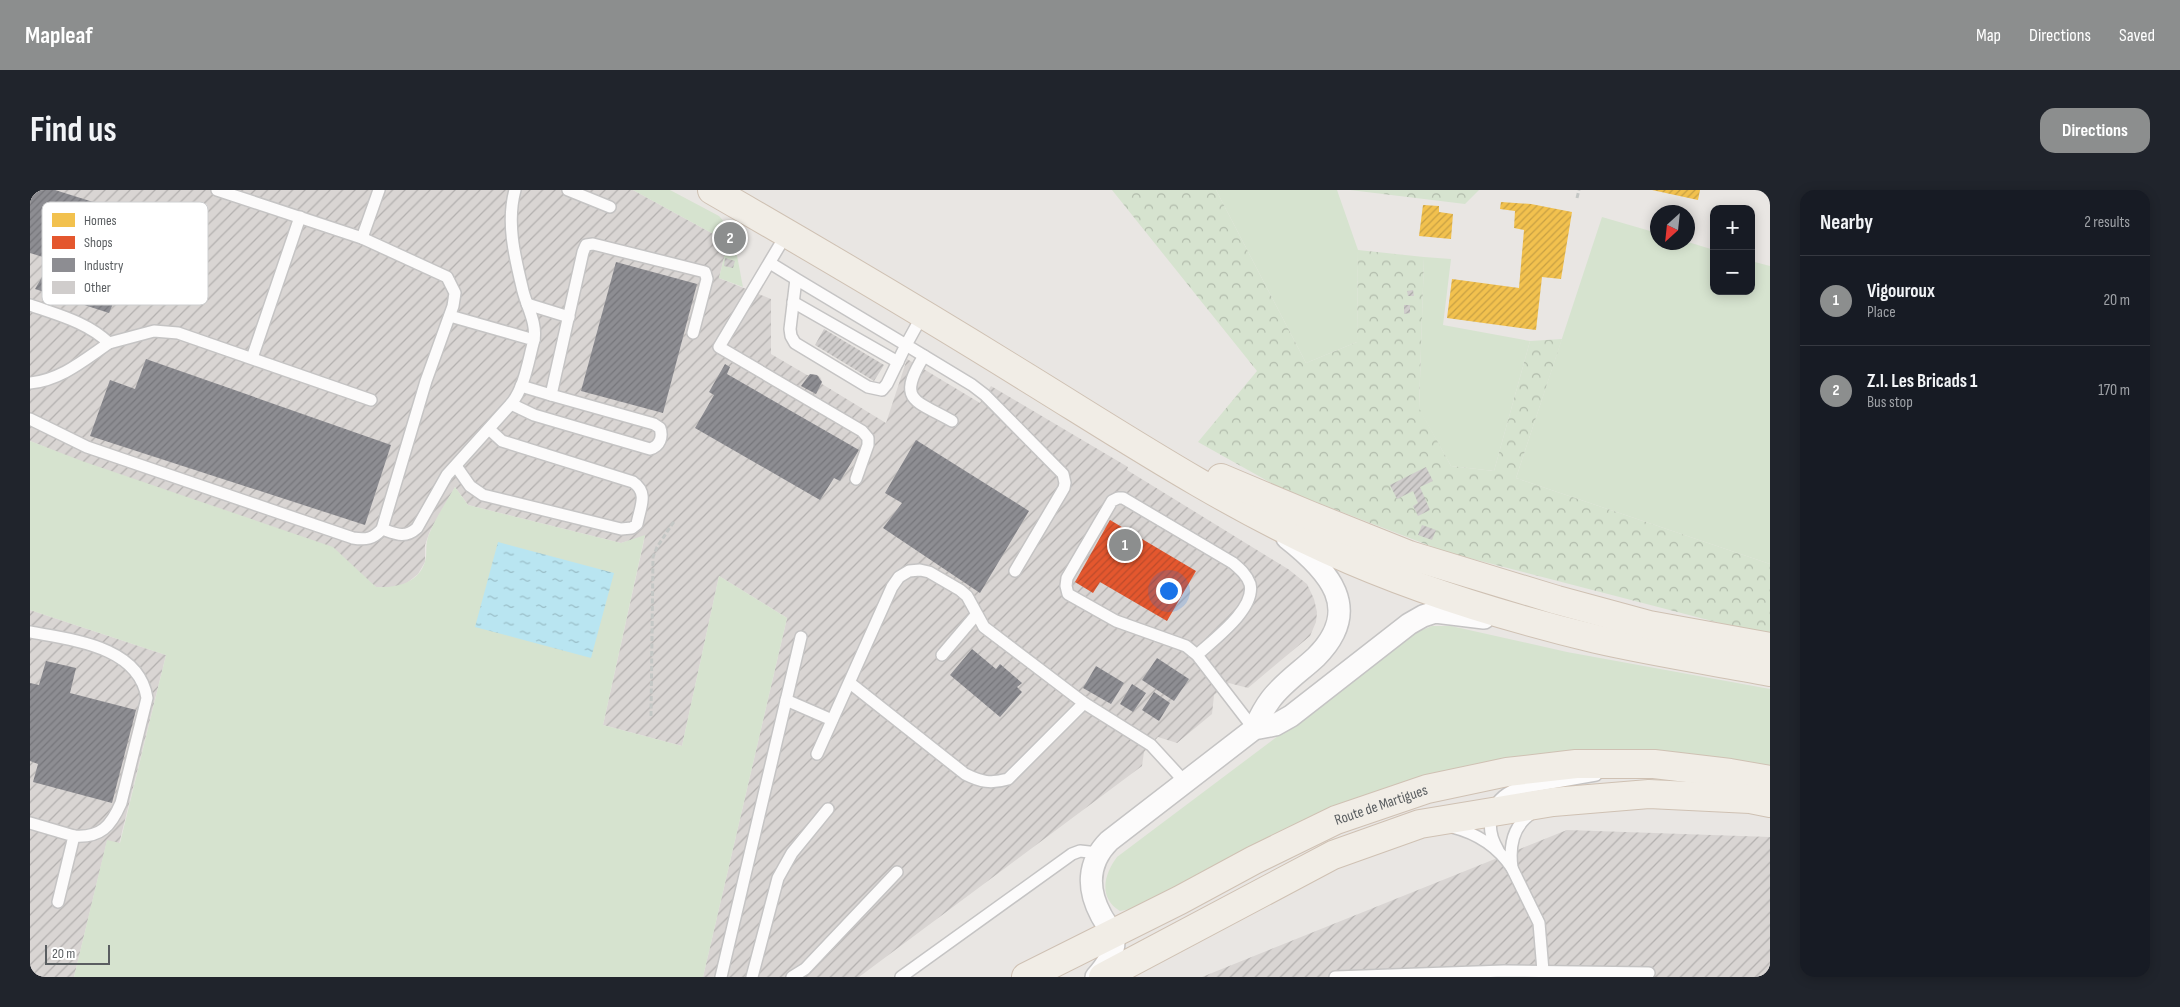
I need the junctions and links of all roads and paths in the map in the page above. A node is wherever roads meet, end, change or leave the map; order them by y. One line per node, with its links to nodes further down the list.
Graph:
1 (218, 190): 9 (lane)
2 (379, 190): 11 (lane)
3 (515, 190): 15 (lane)
4 (568, 190): 8 (lane)
5 (712, 190): 10 (main road)
6 (1580, 190): 7 (path)
7 (1577, 198)
8 (610, 207)
9 (300, 217): 11 (lane); 26 (lane)
10 (787, 233): 12 (lane); 17 (main road)
11 (362, 238): 18 (lane)
12 (770, 263): 13 (lane); 37 (lane)
13 (796, 279): 14 (lane); 23 (lane)
14 (793, 302): 27 (lane); 27 (lane)
15 (527, 304): 19 (lane); 21 (lane)
16 (30, 305): 22 (lane)
17 (924, 314): 23 (lane); 24 (main road)
18 (450, 316): 21 (lane); 40 (lane)
19 (569, 317): 20 (lane); 30 (lane)
20 (693, 333)
21 (534, 340): 29 (lane)
22 (109, 343): 26 (lane); 28 (lane)
23 (906, 345): 25 (lane); 27 (lane)
24 (986, 352): 38 (main road); 46 (main road)
25 (924, 356): 34 (lane); 41 (lane)
26 (252, 358): 31 (lane)
27 (898, 362)
28 (30, 383)
29 (521, 386): 30 (lane); 32 (lane)
30 (551, 395): 32 (lane)
31 (371, 400)
32 (511, 404): 35 (lane)
33 (30, 419): 40 (lane)
34 (952, 421)
35 (489, 428): 36 (lane); 36 (lane)
36 (456, 466): 40 (lane)
37 (856, 479)
38 (1262, 518): 43 (main road); 55 (street)
39 (675, 520): 53 (path)
40 (382, 529)
41 (1015, 571)
42 (976, 615): 47 (lane); 50 (lane); 52 (lane)
43 (1551, 627): 49 (main road); 55 (street)
44 (30, 632): 66 (lane)
45 (801, 638): 51 (lane)
46 (1770, 647)
47 (942, 655)
48 (1197, 655): 48 (lane); 55 (lane)
49 (1770, 672)
50 (850, 683): 52 (lane); 54 (lane)
51 (786, 700): 54 (lane); 76 (lane)
52 (1084, 704): 59 (lane)
53 (652, 716)
54 (832, 720): 56 (lane)
55 (1254, 729): 59 (street)
56 (816, 754)
57 (1654, 764): 58 (main road, Route de Martigues); 63 (lane); 72 (main road, Route de Martigues)
58 (1770, 780)
59 (1185, 782): 68 (street)
60 (1553, 802): 61 (main road, Route de Martigues); 63 (main road, Route de Martigues); 69 (lane)
61 (1770, 803)
62 (828, 808): 77 (lane)
63 (1494, 811): 65 (main road, Route de Martigues); 67 (lane)
64 (30, 823): 66 (lane)
65 (1420, 824): 67 (lane); 82 (main road, Route de Martigues)
66 (74, 836): 71 (lane)
67 (1498, 850): 69 (lane)
68 (1098, 853): 72 (street); 79 (lane)
69 (1512, 868): 73 (lane)
70 (897, 872): 78 (lane)
71 (58, 902)
72 (1113, 934): 80 (main road, Route de Martigues); 81 (street)
73 (1544, 971): 74 (lane); 75 (lane)
74 (1649, 973)
75 (1504, 974): 83 (lane)
76 (721, 977)
77 (752, 977)
78 (792, 977)
79 (901, 977)
80 (1026, 977)
81 (1096, 977)
82 (1104, 977)
83 (1335, 977)

